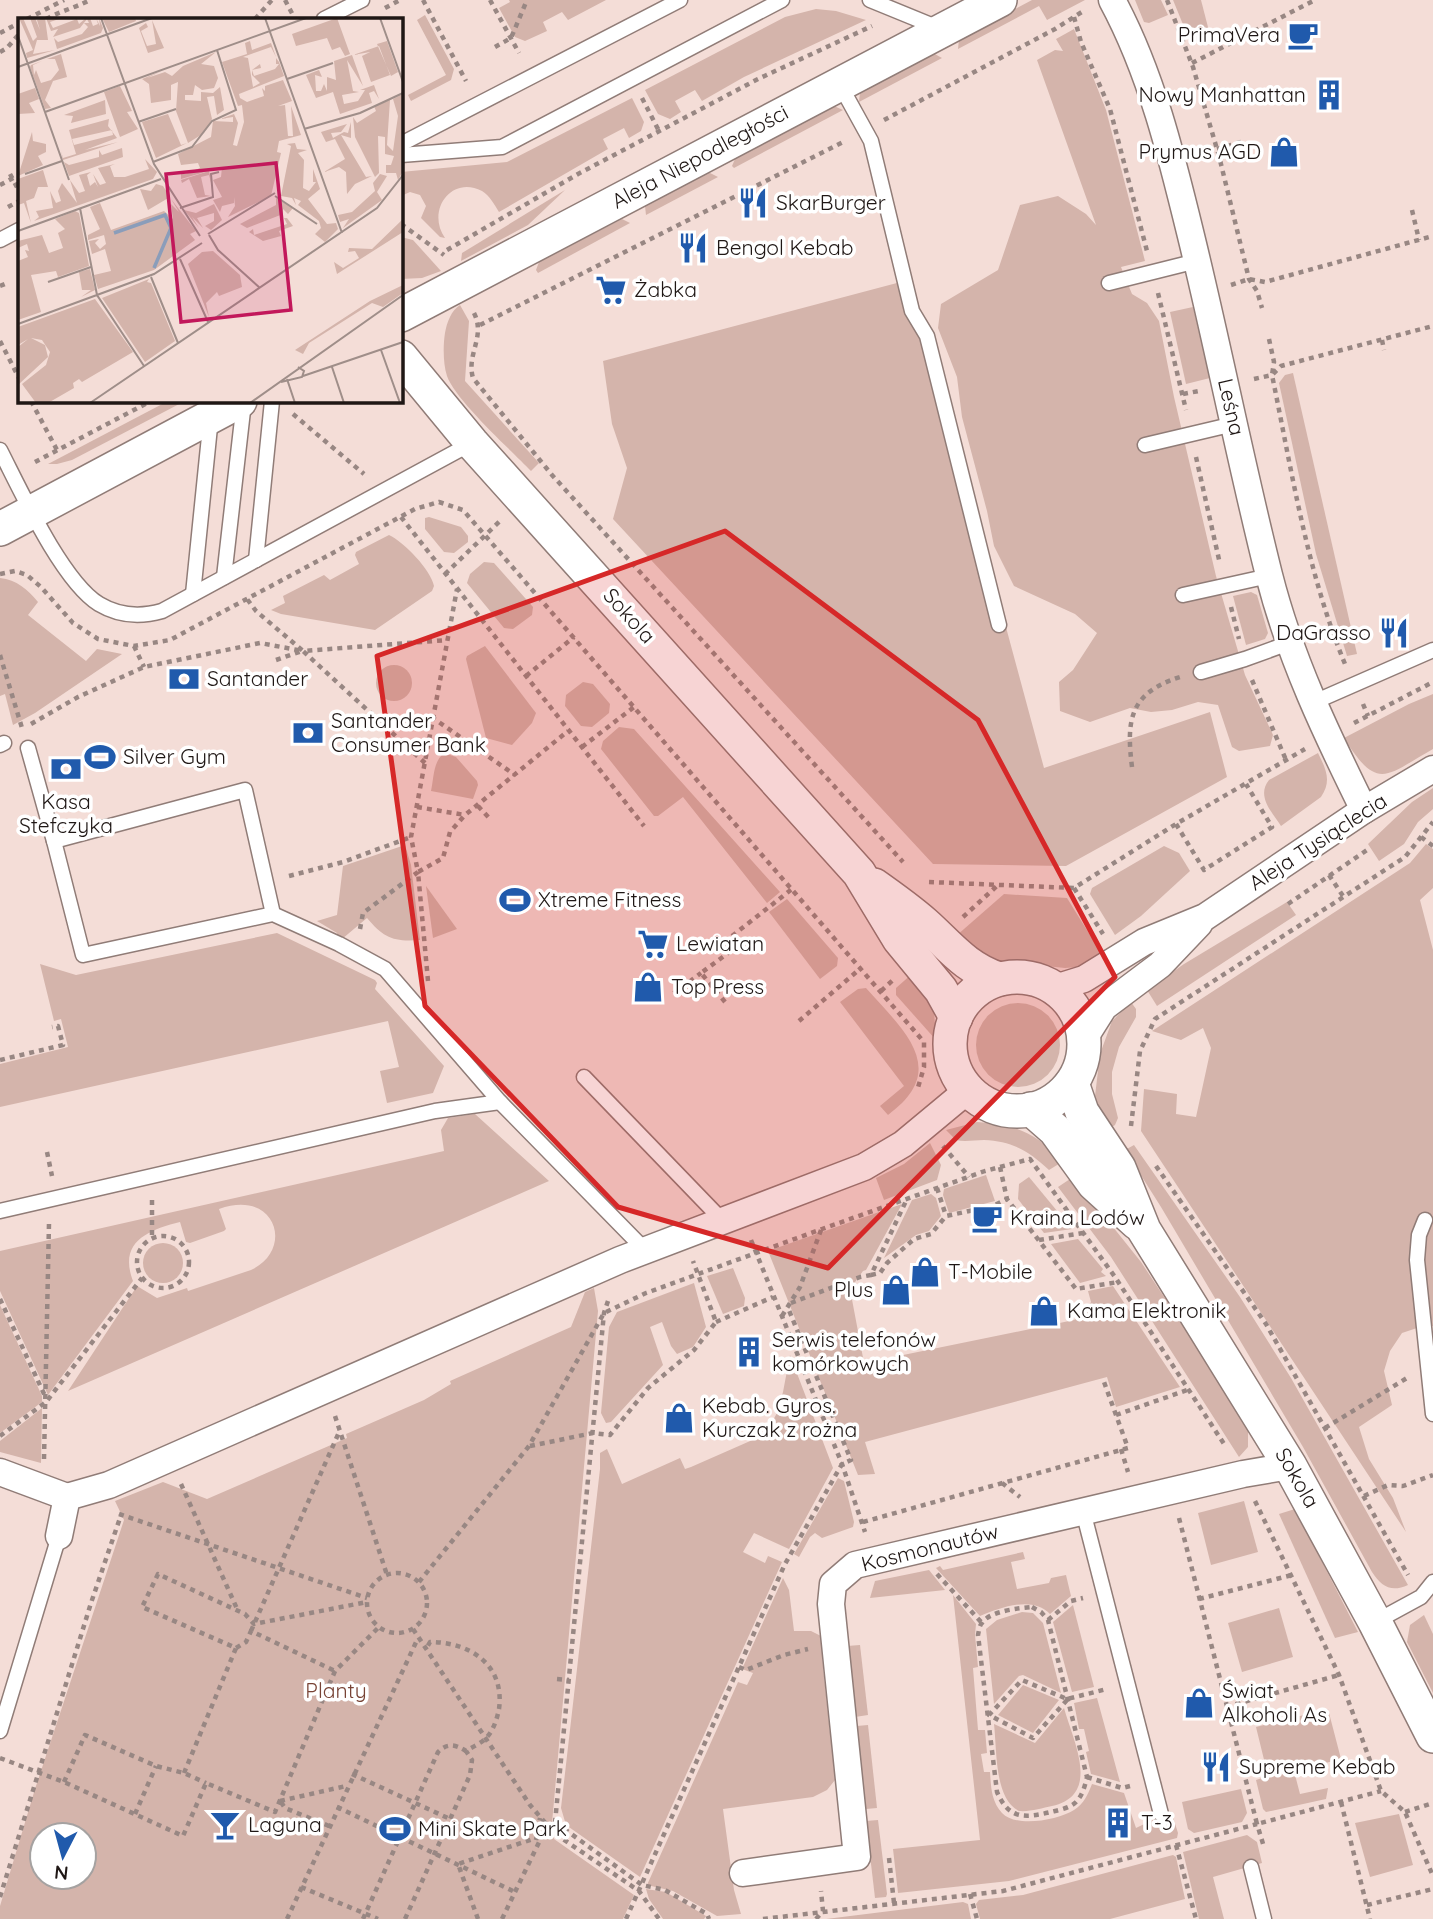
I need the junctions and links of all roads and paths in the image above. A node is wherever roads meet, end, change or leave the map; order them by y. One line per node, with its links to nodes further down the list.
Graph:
1 (64, 0): 17 (path)
2 (90, 0): 18 (path)
3 (272, 0): 19 (path)
4 (285, 0): 20 (path)
5 (362, 0): 21 (lane)
6 (423, 0): 34 (path)
7 (490, 0): 29 (path)
8 (527, 0): 29 (path)
9 (680, 0): 40 (lane)
10 (782, 0): 42 (lane)
11 (870, 0): 25 (lane)
12 (1000, 0): 25 (street, Aleja Niepodległości)
13 (1167, 0): 33 (path)
14 (1315, 0): 24 (path)
15 (1101, 4): 16 (path); 53 (street, Leśna)
16 (1074, 16): 37 (path); 54 (path)
17 (29, 18)
18 (48, 18)
19 (256, 18)
20 (294, 18)
21 (326, 18)
22 (18, 24): 26 (path)
23 (877, 24): 38 (path)
24 (1265, 27): 27 (path); 33 (path)
25 (942, 29): 35 (street, Aleja Niepodległości)
26 (0, 33)
27 (1267, 33)
28 (18, 35): 31 (path)
29 (511, 38): 30 (path); 32 (path)
30 (495, 47)
31 (0, 52)
32 (519, 54)
33 (1192, 64): 41 (path)
34 (466, 81)
35 (839, 83): 37 (lane); 58 (street, Aleja Niepodległości)
36 (640, 94): 38 (path)
37 (865, 130): 98 (lane); 143 (path)
38 (660, 131): 48 (path)
39 (1241, 142): 41 (path)
40 (402, 143)
41 (1217, 149): 55 (path)
42 (402, 155)
43 (18, 175): 44 (path)
44 (11, 176): 45 (path); 46 (path)
45 (0, 185)
46 (18, 189)
47 (1412, 210): 52 (path)
48 (402, 225)
49 (18, 231): 51 (lane)
50 (1433, 236): 52 (path)
51 (0, 240)
52 (1419, 240): 55 (path)
53 (1197, 261): 54 (lane); 75 (street, Leśna)
54 (1153, 272): 56 (lane); 76 (path)
55 (1249, 279): 57 (path)
56 (1109, 283)
57 (1262, 308)
58 (402, 314)
59 (1433, 327): 61 (path)
60 (1269, 339): 65 (path)
61 (1382, 340): 63 (path); 65 (path)
62 (0, 341): 66 (path)
63 (1384, 351)
64 (402, 358): 77 (street, Sokola)
65 (1272, 375): 67 (path); 112 (path)
66 (18, 376)
67 (1245, 381)
68 (32, 402): 80 (path)
69 (149, 402): 80 (path)
70 (240, 402): 74 (street)
71 (242, 402): 92 (lane)
72 (272, 402): 88 (lane)
73 (289, 410): 82 (path)
74 (211, 416): 83 (street); 95 (lane)
75 (1234, 424): 76 (lane); 91 (street, Leśna)
76 (1192, 434): 78 (lane); 93 (path)
77 (472, 443): 88 (lane); 145 (street, Sokola)
78 (1145, 444)
79 (0, 450): 83 (lane)
80 (57, 450): 81 (path)
81 (35, 461)
82 (368, 477)
83 (32, 511): 86 (street); 95 (lane)
84 (401, 517): 87 (path); 90 (path); 97 (path)
85 (504, 518): 87 (path)
86 (0, 528)
87 (485, 535): 90 (path); 99 (path)
88 (256, 560): 92 (lane)
89 (0, 574): 102 (path)
90 (445, 574): 94 (path)
91 (1269, 576): 93 (lane); 101 (street, Leśna)
92 (224, 577): 95 (lane)
93 (1225, 587): 96 (lane); 106 (path)
94 (457, 589): 100 (path); 110 (path)
95 (194, 594)
96 (1183, 595)
97 (247, 598): 102 (path); 104 (path)
98 (999, 625)
99 (574, 637): 110 (path); 114 (path)
100 (447, 640): 104 (path); 116 (path)
101 (1289, 643): 106 (lane); 113 (street, Leśna)
102 (134, 646): 108 (path)
103 (1433, 650): 112 (lane)
104 (303, 651): 107 (path); 108 (path); 117 (path)
105 (0, 655): 119 (path)
106 (1245, 659): 109 (lane); 124 (path)
107 (276, 660)
108 (144, 667): 119 (path)
109 (1201, 671): 126 (path)
110 (526, 676): 120 (path)
111 (1433, 682): 115 (path)
112 (1354, 685): 113 (lane); 115 (path)
113 (1312, 703): 132 (street, Leśna)
114 (634, 707): 122 (path); 151 (path)
115 (1368, 716): 118 (path)
116 (433, 718): 117 (path); 125 (path); 128 (path)
117 (381, 722): 125 (path)
118 (1350, 725)
119 (23, 729): 123 (path)
120 (568, 730): 122 (path); 128 (path)
121 (1312, 744): 124 (path)
122 (582, 747): 137 (path)
123 (28, 748): 140 (lane)
124 (1286, 760): 129 (path)
125 (425, 763): 131 (path)
126 (1132, 767)
127 (1433, 769): 132 (street, Aleja Tysiąclecia)
128 (514, 775): 130 (path)
129 (1246, 784): 136 (path); 136 (path)
130 (478, 806): 133 (path); 134 (path)
131 (417, 807): 133 (path); 138 (path)
132 (1364, 810): 155 (street, Aleja Tysiąclecia)
133 (465, 815): 144 (path)
134 (489, 819)
135 (1433, 822): 139 (path)
136 (1176, 824): 150 (path)
137 (644, 826)
138 (411, 837): 144 (path); 147 (path)
139 (1421, 837): 141 (path); 152 (path)
140 (54, 841): 147 (lane); 154 (lane)
141 (1433, 846)
142 (1370, 848): 146 (path)
143 (912, 871)
144 (418, 872): 157 (path); 159 (path)
145 (859, 873): 164 (street, Sokola); 168 (street, Sokola)
146 (1329, 876): 152 (path); 153 (path)
147 (265, 882): 154 (lane)
148 (921, 882): 149 (path)
149 (999, 885): 150 (path); 156 (path)
150 (1074, 888): 160 (path)
151 (792, 889): 158 (path); 162 (path)
152 (1343, 897): 179 (path)
153 (1288, 904)
154 (273, 914): 177 (lane)
155 (1205, 917): 165 (street, Aleja Tysiąclecia); 171 (street, Aleja Tysiąclecia)
156 (957, 922)
157 (362, 924)
158 (732, 936)
159 (425, 937)
160 (1110, 945)
161 (739, 946): 163 (path)
162 (861, 968): 169 (path); 176 (path)
163 (701, 973): 166 (path); 167 (path)
164 (999, 979): 165 (street); 168 (street)
165 (1055, 988): 171 (street)
166 (674, 990)
167 (725, 1002)
168 (956, 1017): 175 (street)
169 (799, 1021)
170 (51, 1027): 172 (path)
171 (1085, 1037): 174 (street)
172 (0, 1060)
173 (584, 1077): 192 (lane)
174 (1072, 1083): 178 (street); 195 (street, Sokola)
175 (968, 1090): 178 (street); 192 (street)
176 (914, 1097)
177 (500, 1102): 189 (lane); 200 (lane)
178 (1031, 1109): 195 (street, Sokola)
179 (1135, 1135)
180 (936, 1137): 184 (path)
181 (47, 1152): 185 (path)
182 (1151, 1157): 218 (path)
183 (1000, 1167): 184 (path); 187 (path); 196 (path)
184 (969, 1177): 186 (path)
185 (53, 1182)
186 (937, 1188): 188 (path); 190 (path)
187 (1007, 1199): 190 (path); 198 (path)
188 (907, 1200): 194 (path); 203 (path)
189 (0, 1211)
190 (946, 1216): 203 (path)
191 (152, 1217): 197 (path)
192 (722, 1220): 200 (street)
193 (1425, 1220): 212 (lane)
194 (822, 1229): 201 (path); 208 (path)
195 (1144, 1230): 224 (street, Sokola)
196 (1083, 1233): 198 (path); 205 (path)
197 (152, 1239): 204 (path); 204 (path)
198 (1038, 1240): 205 (path)
199 (49, 1242): 215 (path)
200 (645, 1250): 222 (street)
201 (756, 1253): 202 (path); 206 (path)
202 (697, 1274): 209 (path); 211 (path)
203 (871, 1275): 208 (path)
204 (142, 1278): 215 (path)
205 (1118, 1282): 214 (path)
206 (774, 1297): 210 (path); 211 (path)
207 (0, 1299): 215 (path)
208 (790, 1306): 210 (path); 223 (path)
209 (604, 1313): 219 (path); 221 (path)
210 (782, 1317): 223 (path)
211 (716, 1322): 219 (path)
212 (1427, 1365): 216 (lane); 218 (path)
213 (1104, 1382): 217 (path)
214 (1190, 1389): 217 (path); 227 (path)
215 (46, 1399): 220 (path); 225 (path)
216 (1433, 1414)
217 (1116, 1415): 233 (path)
218 (1325, 1428): 229 (path)
219 (593, 1433): 221 (path); 263 (path)
220 (0, 1436)
221 (529, 1446): 242 (path)
222 (170, 1458): 230 (street); 235 (path)
223 (842, 1464): 233 (path); 259 (path)
224 (1290, 1466): 227 (street, Kosmonautów); 249 (street, Sokola)
225 (44, 1468)
226 (0, 1472): 230 (street)
227 (1244, 1474): 231 (street, Kosmonautów); 239 (path)
228 (1433, 1475): 229 (path)
229 (1364, 1496): 243 (path)
230 (67, 1497): 234 (street)
231 (1083, 1511): 236 (street, Kosmonautów); 264 (lane)
232 (1179, 1518): 244 (path)
233 (863, 1522): 237 (path)
234 (59, 1536): 268 (lane)
235 (207, 1544): 238 (path); 248 (path); 274 (path)
236 (916, 1550): 237 (street, Kosmonautów); 250 (path)
237 (871, 1562): 256 (street, Kosmonautów)
238 (278, 1568): 240 (path); 245 (path); 251 (path)
239 (1293, 1574): 244 (path); 261 (path)
240 (387, 1575): 242 (path); 245 (path)
241 (1433, 1581): 243 (lane)
242 (419, 1582): 246 (path)
243 (1421, 1597): 249 (lane)
244 (1199, 1599): 266 (path)
245 (367, 1600): 251 (path); 252 (path)
246 (427, 1608): 247 (path); 253 (path)
247 (437, 1610)
248 (238, 1611): 251 (path); 257 (path)
249 (1376, 1622): 269 (street, Sokola)
250 (982, 1623): 265 (path); 267 (path)
251 (254, 1624): 254 (path)
252 (379, 1627): 253 (path); 260 (path)
253 (413, 1629): 255 (path)
254 (251, 1631): 257 (path); 260 (path)
255 (418, 1637): 258 (path); 276 (path)
256 (835, 1644): 259 (path); 305 (street, Kosmonautów)
257 (236, 1648): 275 (path)
258 (426, 1649): 270 (path); 270 (path)
259 (739, 1667): 308 (path)
260 (335, 1671): 281 (path)
261 (1339, 1675): 266 (path); 280 (path)
262 (557, 1679): 263 (path)
263 (569, 1680): 291 (path)
264 (1128, 1684): 265 (path); 288 (lane)
265 (1067, 1699): 267 (path); 267 (path); 267 (path)
266 (1226, 1707): 292 (path)
267 (989, 1715)
268 (0, 1731)
269 (1433, 1736)
270 (486, 1739): 271 (path); 289 (path)
271 (466, 1751): 282 (path); 290 (path)
272 (0, 1758): 274 (path)
273 (156, 1766): 275 (path); 277 (path); 287 (path)
274 (37, 1772): 277 (path); 312 (path)
275 (184, 1773): 278 (path)
276 (352, 1774): 279 (path); 282 (path)
277 (64, 1782): 287 (path)
278 (206, 1783): 281 (path); 287 (path)
279 (347, 1786): 281 (path); 285 (path)
280 (1381, 1791): 283 (path); 286 (path)
281 (280, 1801): 294 (path)
282 (414, 1802): 290 (path); 297 (path)
283 (1341, 1802): 292 (path); 313 (path)
284 (1433, 1803): 286 (path)
285 (337, 1807): 294 (path); 297 (path)
286 (1405, 1812): 306 (path)
287 (135, 1814)
288 (1161, 1814)
289 (541, 1817): 293 (path); 298 (path)
290 (450, 1819): 302 (path)
291 (556, 1823): 295 (path); 308 (path)
292 (1257, 1824): 299 (path); 300 (path)
293 (547, 1825): 295 (path); 298 (path)
294 (329, 1826): 307 (path)
295 (554, 1833): 298 (path); 308 (path)
296 (1182, 1833): 300 (path)
297 (399, 1837): 302 (path); 314 (path)
298 (539, 1837): 303 (path); 310 (path)
299 (1262, 1839)
300 (1185, 1842): 301 (path)
301 (1176, 1845): 311 (path); 325 (path)
302 (435, 1853): 303 (path); 317 (path)
303 (458, 1864): 310 (path); 318 (path)
304 (1251, 1867): 326 (lane)
305 (743, 1873)
306 (1433, 1876)
307 (301, 1888): 314 (path); 315 (path)
308 (641, 1888): 320 (path); 321 (path); 322 (path)
309 (1433, 1889): 313 (path)
310 (515, 1892): 319 (path)
311 (970, 1894): 323 (path); 324 (path)
312 (0, 1897)
313 (1367, 1905): 327 (path)
314 (365, 1916): 316 (path)
315 (286, 1919)
316 (379, 1919)
317 (405, 1919)
318 (478, 1919)
319 (502, 1919)
320 (626, 1919)
321 (659, 1919)
322 (709, 1919)
323 (764, 1919)
324 (977, 1919)
325 (1196, 1919)
326 (1264, 1919)
327 (1370, 1919)

